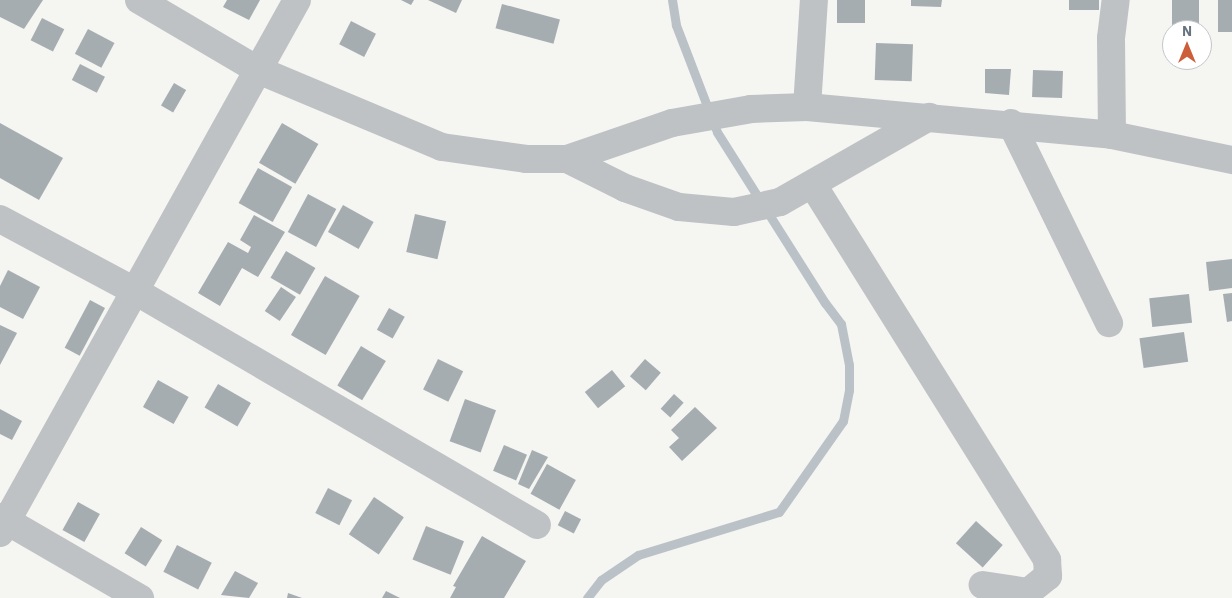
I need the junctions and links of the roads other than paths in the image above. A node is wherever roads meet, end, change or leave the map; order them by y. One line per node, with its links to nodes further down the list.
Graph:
1 (139, 0): 5 (street)
2 (297, 0): 5 (street)
3 (814, 0): 6 (street)
4 (1116, 0): 9 (street)
5 (258, 70): 10 (street); 14 (street)
6 (807, 107): 7 (street); 10 (street)
7 (929, 116): 8 (street); 12 (street)
8 (1011, 123): 9 (street); 15 (street)
9 (1112, 135): 11 (street)
10 (567, 160): 12 (street)
11 (1232, 160)
12 (813, 185): 18 (street)
13 (0, 219): 14 (street)
14 (134, 290): 16 (street); 17 (street)
15 (1110, 323)
16 (2, 523): 19 (street)
17 (537, 525)
18 (983, 585)
19 (140, 598)

